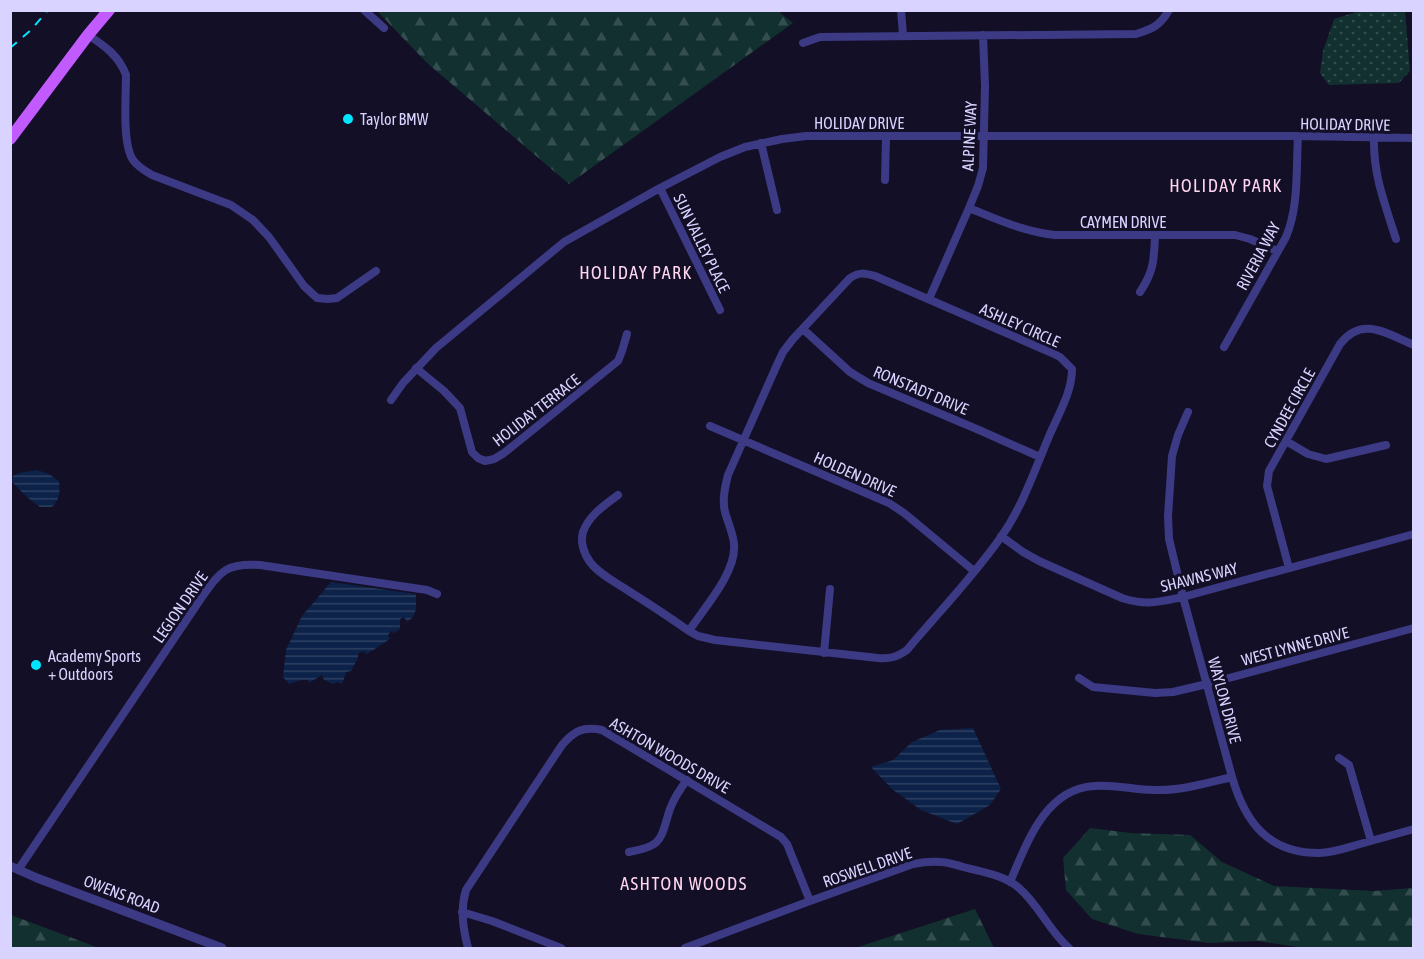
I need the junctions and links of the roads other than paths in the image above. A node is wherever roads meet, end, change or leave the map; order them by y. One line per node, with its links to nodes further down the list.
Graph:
1 (109, 10): 6 (main road)
2 (364, 10): 5 (street)
3 (901, 10): 7 (street)
4 (1168, 10): 8 (street)
5 (384, 27)
6 (88, 35): 15 (main road); 24 (street)
7 (903, 35): 8 (street); 9 (street)
8 (983, 35): 10 (street, ALPINE WAY)
9 (803, 43)
10 (984, 136): 11 (street, HOLIDAY DRIVE); 12 (street, HOLIDAY DRIVE); 19 (street, ALPINE WAY)
11 (1298, 136): 13 (street, HOLIDAY DRIVE); 23 (street, RIVERIA WAY)
12 (886, 137): 16 (street, HOLIDAY DRIVE); 17 (street)
13 (1374, 138): 14 (street, HOLIDAY DRIVE); 22 (street)
14 (1413, 138)
15 (10, 139)
16 (761, 143): 18 (street, HOLIDAY DRIVE); 20 (street)
17 (885, 180)
18 (660, 188): 27 (street, SUN VALLEY PLACE); 32 (street, HOLIDAY DRIVE)
19 (969, 208): 21 (street, CAYMEN DRIVE); 26 (street, ALPINE WAY)
20 (777, 210)
21 (1155, 236): 23 (street, CAYMEN DRIVE); 25 (street)
22 (1396, 239)
23 (1277, 251): 31 (street, RIVERIA WAY)
24 (376, 271)
25 (1140, 292)
26 (929, 299): 28 (street, ASHLEY CIRCLE); 39 (street, ASHLEY CIRCLE)
27 (720, 310)
28 (803, 329): 36 (street, ASHLEY CIRCLE); 39 (street, RONSTADT DRIVE)
29 (627, 334): 32 (street, HOLIDAY TERRACE)
30 (1413, 345): 37 (street, CYNDEE CIRCLE)
31 (1224, 347)
32 (416, 368): 33 (street, HOLIDAY DRIVE)
33 (391, 400)
34 (1188, 412): 47 (street, WAYLON DRIVE)
35 (710, 426): 36 (street, HOLDEN DRIVE)
36 (743, 439): 44 (street, HOLDEN DRIVE); 49 (street, ASHLEY CIRCLE)
37 (1286, 441): 38 (street); 43 (street, CYNDEE CIRCLE)
38 (1386, 445)
39 (1040, 458): 42 (street, ASHLEY CIRCLE)
40 (618, 495): 49 (street, ASHLEY CIRCLE)
41 (1413, 534): 43 (street, SHAWNS WAY)
42 (1001, 536): 44 (street, ASHLEY CIRCLE); 47 (street, SHAWNS WAY)
43 (1290, 568): 47 (street, SHAWNS WAY)
44 (974, 571): 50 (street, ASHLEY CIRCLE)
45 (830, 590): 50 (street)
46 (437, 594): 59 (street, LEGION DRIVE)
47 (1183, 597): 52 (street, WAYLON DRIVE)
48 (1413, 628): 52 (street, WEST LYNNE DRIVE)
49 (689, 631): 50 (street, ASHLEY CIRCLE)
50 (824, 653)
51 (1079, 678): 52 (street, WEST LYNNE DRIVE)
52 (1207, 684): 54 (street, WAYLON DRIVE)
53 (1339, 758): 57 (street)
54 (1232, 777): 57 (street, WAYLON DRIVE); 60 (street)
55 (687, 780): 58 (street); 61 (street, ASHTON WOODS DRIVE); 62 (street, ASHTON WOODS DRIVE)
56 (1413, 829): 57 (street, WAYLON DRIVE)
57 (1371, 841)
58 (628, 852)
59 (14, 868): 63 (street, OWENS ROAD)
60 (1010, 882): 61 (street, ROSWELL DRIVE); 67 (street, ROSWELL DRIVE)
61 (810, 901): 66 (street, ROSWELL DRIVE)
62 (462, 912): 64 (street, ASHTON WOODS DRIVE); 65 (street)
63 (222, 948)
64 (468, 948)
65 (561, 948)
66 (685, 948)
67 (1069, 948)

